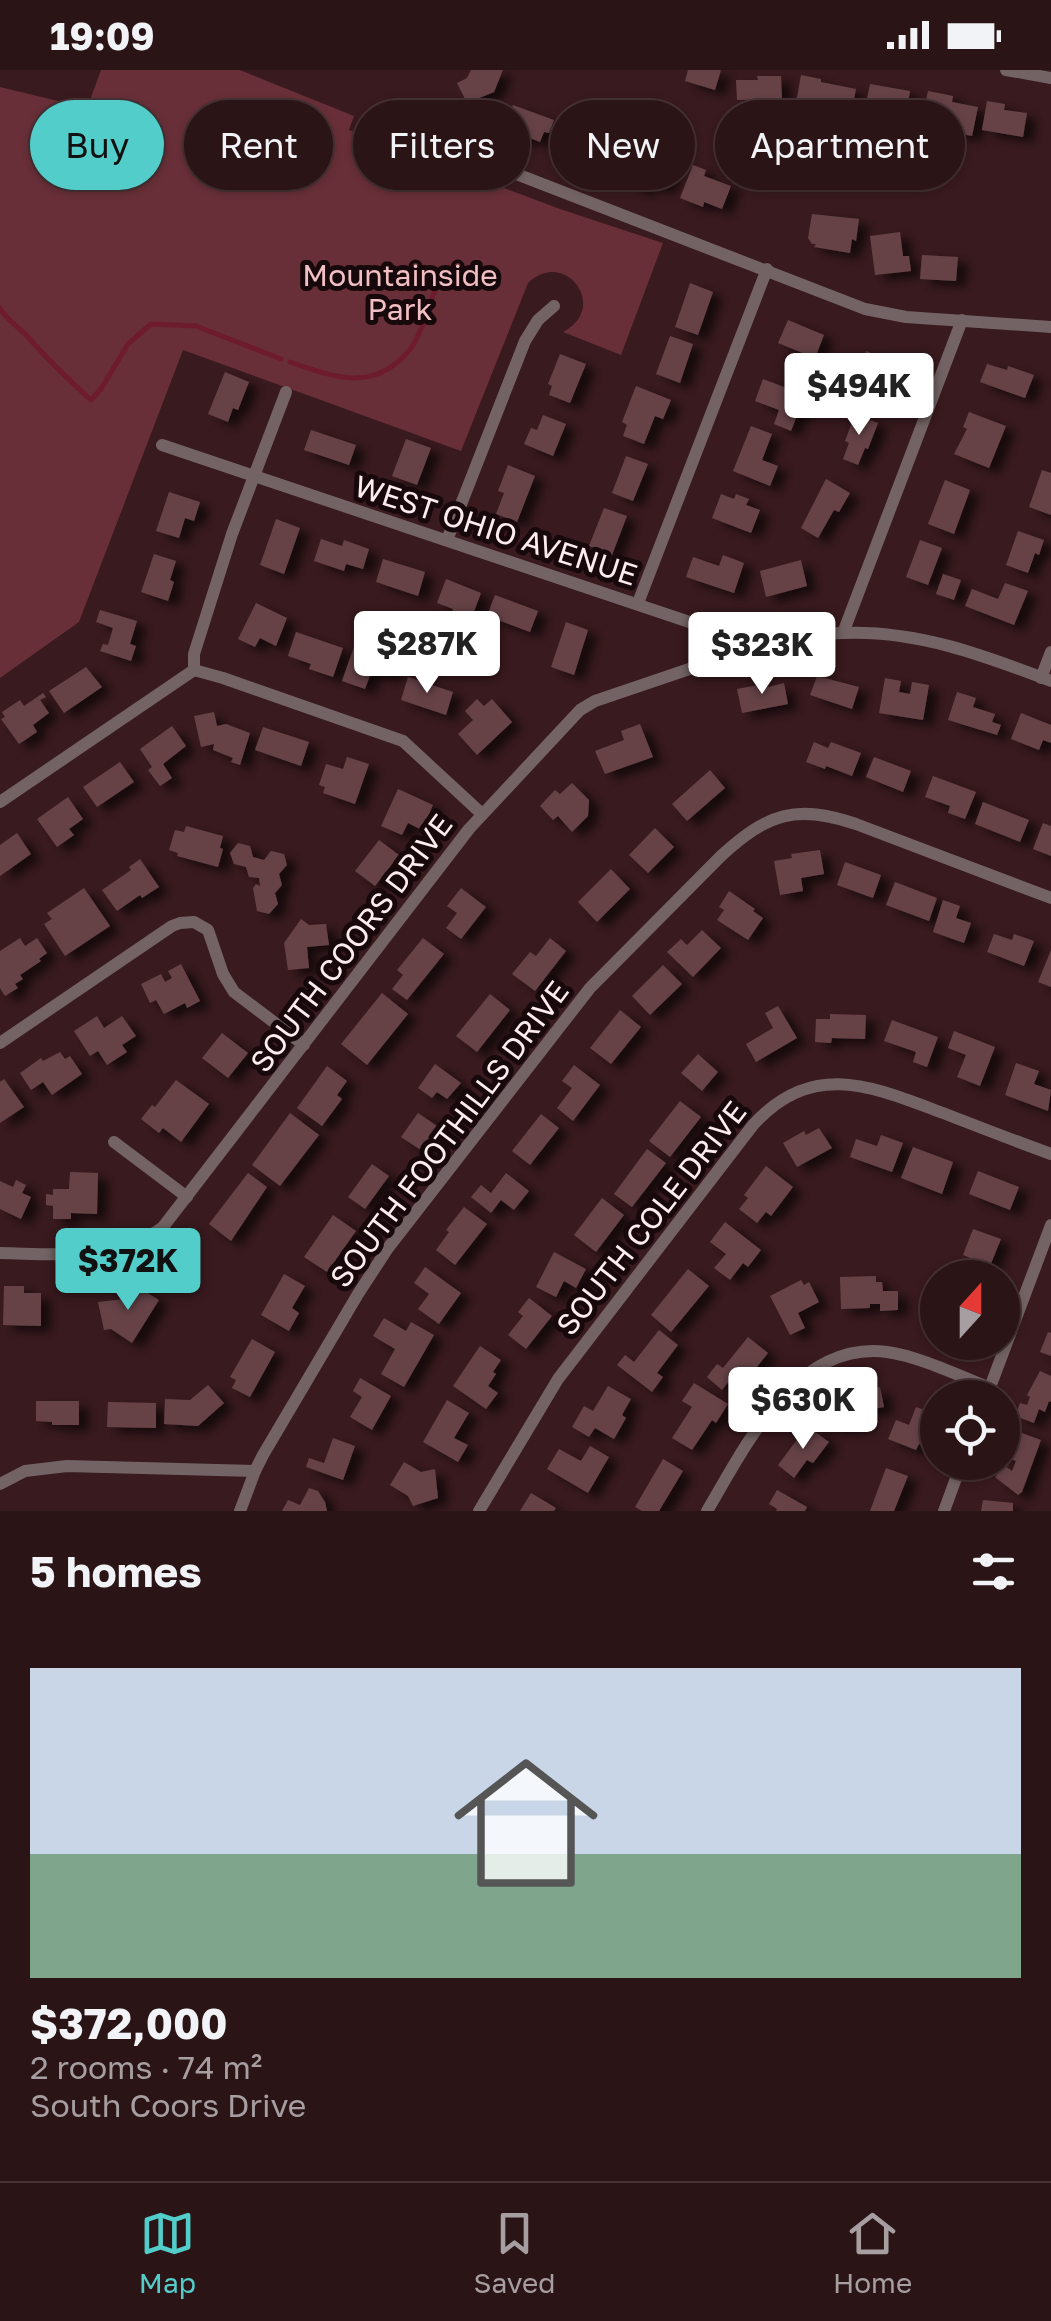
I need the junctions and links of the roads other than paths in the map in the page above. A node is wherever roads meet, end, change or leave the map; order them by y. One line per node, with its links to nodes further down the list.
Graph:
1 (1006, 70): 2 (street)
2 (1051, 78)
3 (530, 179): 4 (street)
4 (767, 269): 6 (street); 12 (street)
5 (554, 306): 11 (street)
6 (962, 320): 7 (street); 13 (street)
7 (1051, 327)
8 (286, 392): 10 (street)
9 (162, 445): 10 (street, WEST OHIO AVENUE)
10 (254, 475): 11 (street, WEST OHIO AVENUE); 16 (street)
11 (447, 540): 12 (street, WEST OHIO AVENUE)
12 (638, 603): 14 (street, WEST OHIO AVENUE)
13 (843, 633): 14 (street, WEST OHIO AVENUE); 17 (street, WEST OHIO AVENUE)
14 (748, 639): 19 (street, SOUTH COORS DRIVE)
15 (1051, 652): 17 (street)
16 (194, 670): 18 (street); 19 (street)
17 (1046, 679)
18 (0, 802)
19 (482, 814): 22 (street, SOUTH COORS DRIVE)
20 (1051, 898): 30 (street, SOUTH FOOTHILLS DRIVE)
21 (0, 1042): 22 (street)
22 (304, 1045): 25 (street, SOUTH COORS DRIVE)
23 (114, 1142): 25 (street)
24 (1051, 1154): 34 (street, SOUTH COLE DRIVE)
25 (187, 1197): 27 (street, SOUTH COORS DRIVE)
26 (1051, 1225): 29 (street)
27 (0, 1254)
28 (960, 1380): 35 (street)
29 (993, 1380)
30 (255, 1471): 32 (street); 33 (street, SOUTH FOOTHILLS DRIVE)
31 (955, 1480): 36 (street)
32 (0, 1484)
33 (240, 1511)
34 (478, 1511)
35 (707, 1511)
36 (944, 1511)

